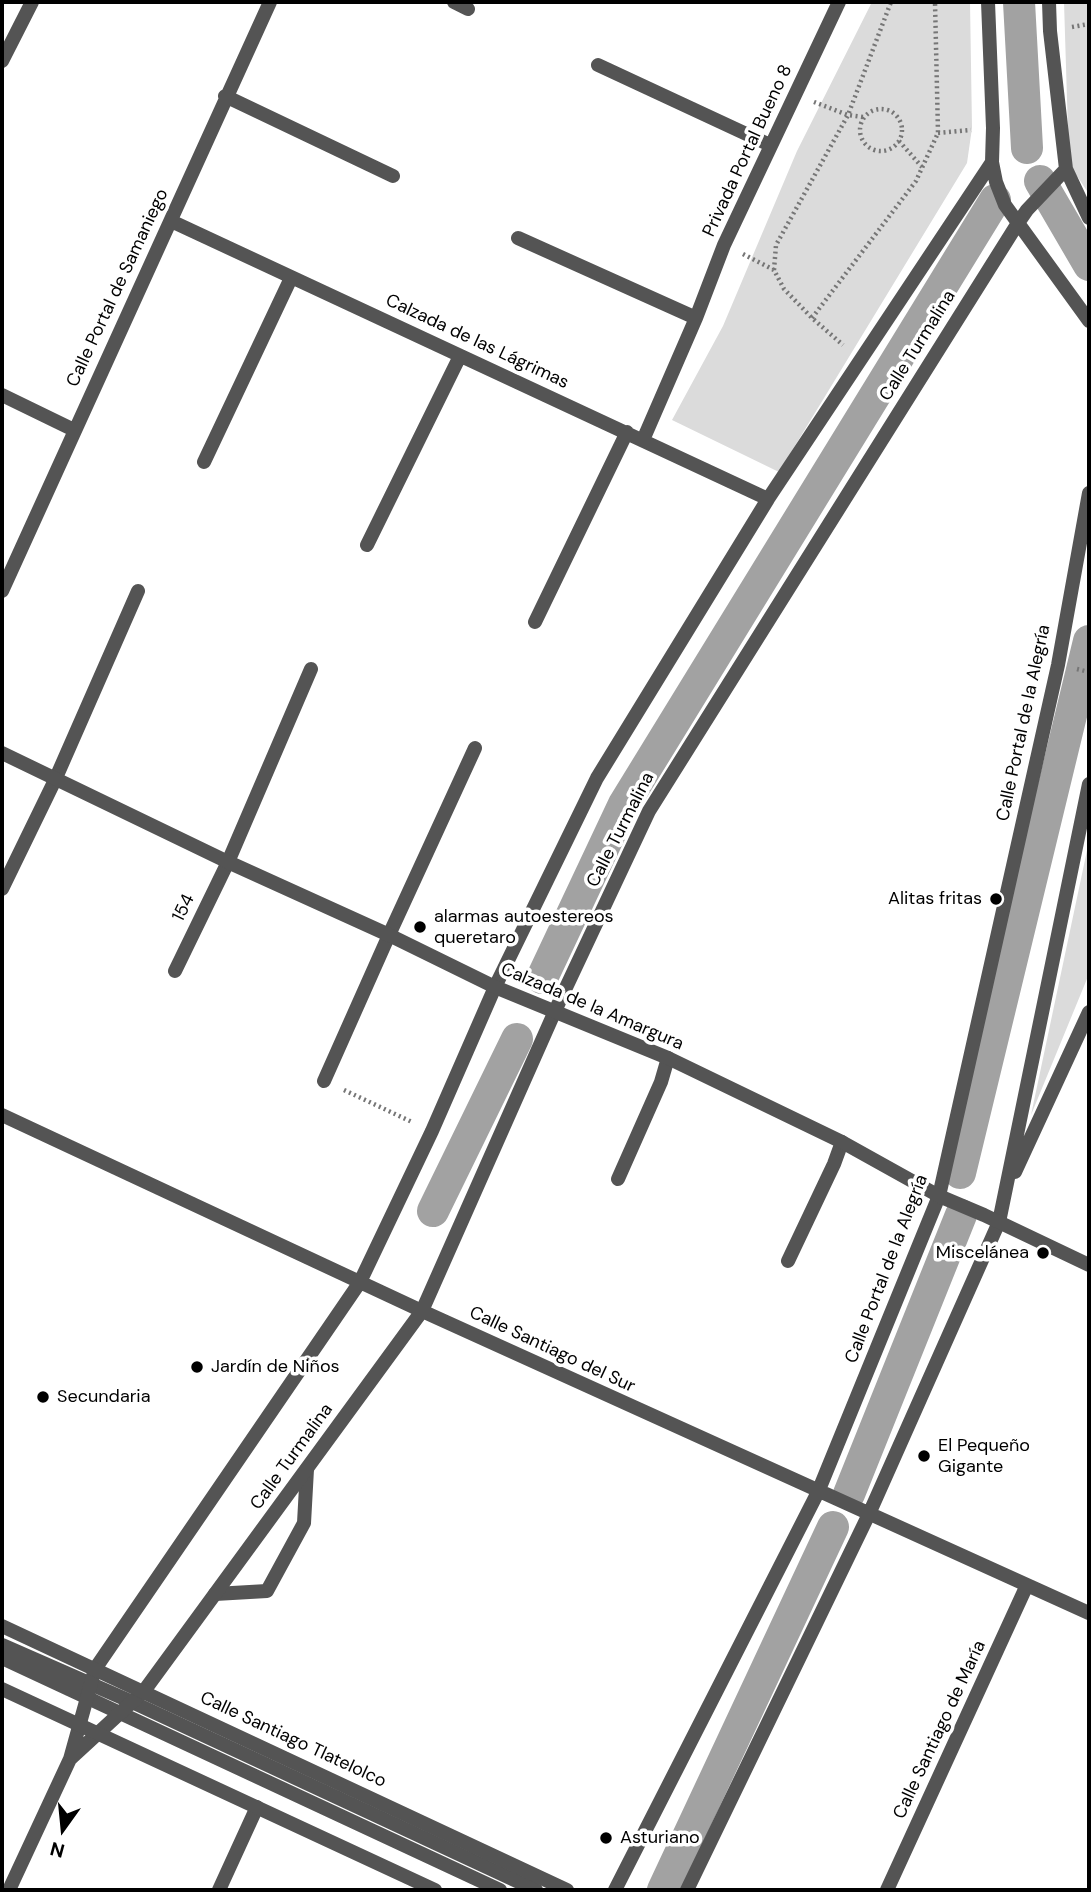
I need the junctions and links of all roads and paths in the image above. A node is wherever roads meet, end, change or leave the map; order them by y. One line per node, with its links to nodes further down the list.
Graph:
1 (32, 2): 10 (street)
2 (270, 2): 13 (street, Calle Portal de Samaniego)
3 (453, 2): 9 (street)
4 (839, 2): 12 (street, Privada Portal Bueno 8)
5 (891, 2): 14 (path)
6 (935, 2): 17 (path)
7 (988, 2): 16 (street)
8 (1049, 2): 22 (street)
9 (468, 9)
10 (2, 61)
11 (598, 65): 19 (street)
12 (796, 94): 14 (path); 19 (street, Privada Portal Bueno 8)
13 (225, 96): 23 (street); 25 (street, Calle Portal de Samaniego)
14 (848, 115): 15 (path); 29 (path)
15 (863, 117): 18 (path); 18 (path)
16 (993, 128): 17 (path); 20 (street)
17 (938, 133): 21 (path)
18 (899, 141): 21 (path)
19 (770, 145): 28 (street, Privada Portal Bueno 8)
20 (992, 162): 26 (street); 35 (street, Calle Turmalina)
21 (922, 167): 32 (path)
22 (1066, 169): 24 (street); 26 (street, Calle Turmalina)
23 (393, 176)
24 (1089, 218)
25 (171, 221): 30 (street, Calzada de las Lágrimas); 37 (street, Calle Portal de Samaniego)
26 (1018, 223): 33 (street); 57 (street, Calle Turmalina)
27 (518, 238): 31 (street)
28 (724, 245): 29 (path); 31 (street, Privada Portal Bueno 8)
29 (774, 270): 32 (path)
30 (291, 278): 34 (street, Calzada de las Lágrimas); 40 (street)
31 (696, 318): 39 (street, Privada Portal Bueno 8)
32 (812, 318): 35 (path)
33 (1089, 321)
34 (460, 356): 38 (street, Calzada de las Lágrimas); 43 (street)
35 (860, 360): 42 (street, Calle Turmalina)
36 (2, 395): 37 (street)
37 (74, 430): 44 (street, Calle Portal de Samaniego)
38 (627, 432): 39 (street, Calzada de las Lágrimas); 46 (street)
39 (643, 440): 42 (street, Calzada de las Lágrimas)
40 (204, 462)
41 (1089, 493): 66 (street, Calle Portal de la Alegría)
42 (768, 499): 56 (street, Calle Turmalina)
43 (367, 545)
44 (2, 591)
45 (138, 591): 50 (street)
46 (535, 622)
47 (311, 669): 52 (street, 154)
48 (475, 748): 54 (street)
49 (2, 753): 50 (street, Calzada de la Amargura)
50 (55, 780): 52 (street, Calzada de la Amargura); 53 (street)
51 (1089, 784): 65 (street)
52 (228, 862): 54 (street, Calzada de la Amargura); 55 (street, 154)
53 (2, 889)
54 (388, 935): 56 (street, Calzada de la Amargura); 60 (street)
55 (175, 971)
56 (495, 987): 57 (street, Calzada de la Amargura); 62 (street, Calle Turmalina)
57 (555, 1011): 59 (street, Calzada de la Amargura); 71 (street, Calle Turmalina)
58 (1089, 1012): 65 (street)
59 (668, 1058): 63 (street, Calzada de la Amargura); 64 (street)
60 (324, 1081): 62 (path)
61 (2, 1115): 70 (street, Calle Santiago del Sur)
62 (432, 1131): 70 (street, Calle Turmalina)
63 (842, 1142): 66 (street, Calzada de la Amargura); 68 (street)
64 (618, 1179)
65 (1004, 1195): 67 (street)
66 (940, 1196): 67 (street, Calzada de la Amargura); 73 (street, Calle Portal de la Alegría)
67 (999, 1222): 69 (street, Calzada de la Amargura); 74 (street)
68 (788, 1261)
69 (1089, 1265)
70 (360, 1282): 71 (street, Calle Santiago del Sur); 81 (street, Calle Turmalina)
71 (422, 1311): 72 (street, Calle Turmalina); 73 (street, Calle Santiago del Sur)
72 (307, 1469): 76 (street, Calle Turmalina); 76 (street)
73 (818, 1492): 74 (street, Calle Santiago del Sur); 98 (street, Calle Portal de la Alegría)
74 (869, 1514): 75 (street, Calle Santiago del Sur); 99 (street)
75 (1027, 1585): 77 (street, Calle Santiago del Sur); 100 (street, Calle Santiago de María)
76 (215, 1594): 84 (street, Calle Turmalina)
77 (1089, 1613)
78 (2, 1626): 81 (street, Calle Santiago Tlatelolco)
79 (2, 1644): 83 (street)
80 (2, 1658): 83 (street)
81 (95, 1669): 83 (street, Calle Turmalina); 84 (street, Calle Santiago Tlatelolco)
82 (2, 1689): 87 (street)
83 (88, 1690): 85 (street); 86 (street); 87 (street, Calle Turmalina)
84 (144, 1691): 85 (street, Calle Turmalina); 97 (street, Calle Santiago Tlatelolco)
85 (131, 1702): 86 (street, Calle Turmalina); 96 (street)
86 (119, 1714): 88 (street, Calle Turmalina); 95 (street)
87 (78, 1724): 88 (street); 89 (street, Calle Turmalina)
88 (99, 1732): 89 (street, Calle Turmalina); 90 (street)
89 (69, 1759): 92 (street, Calle Turmalina)
90 (257, 1807): 91 (street); 93 (street)
91 (408, 1884): 94 (street)
92 (9, 1890)
93 (219, 1890)
94 (435, 1890)
95 (500, 1890)
96 (536, 1890)
97 (567, 1890)
98 (615, 1890)
99 (687, 1890)
100 (887, 1890)

